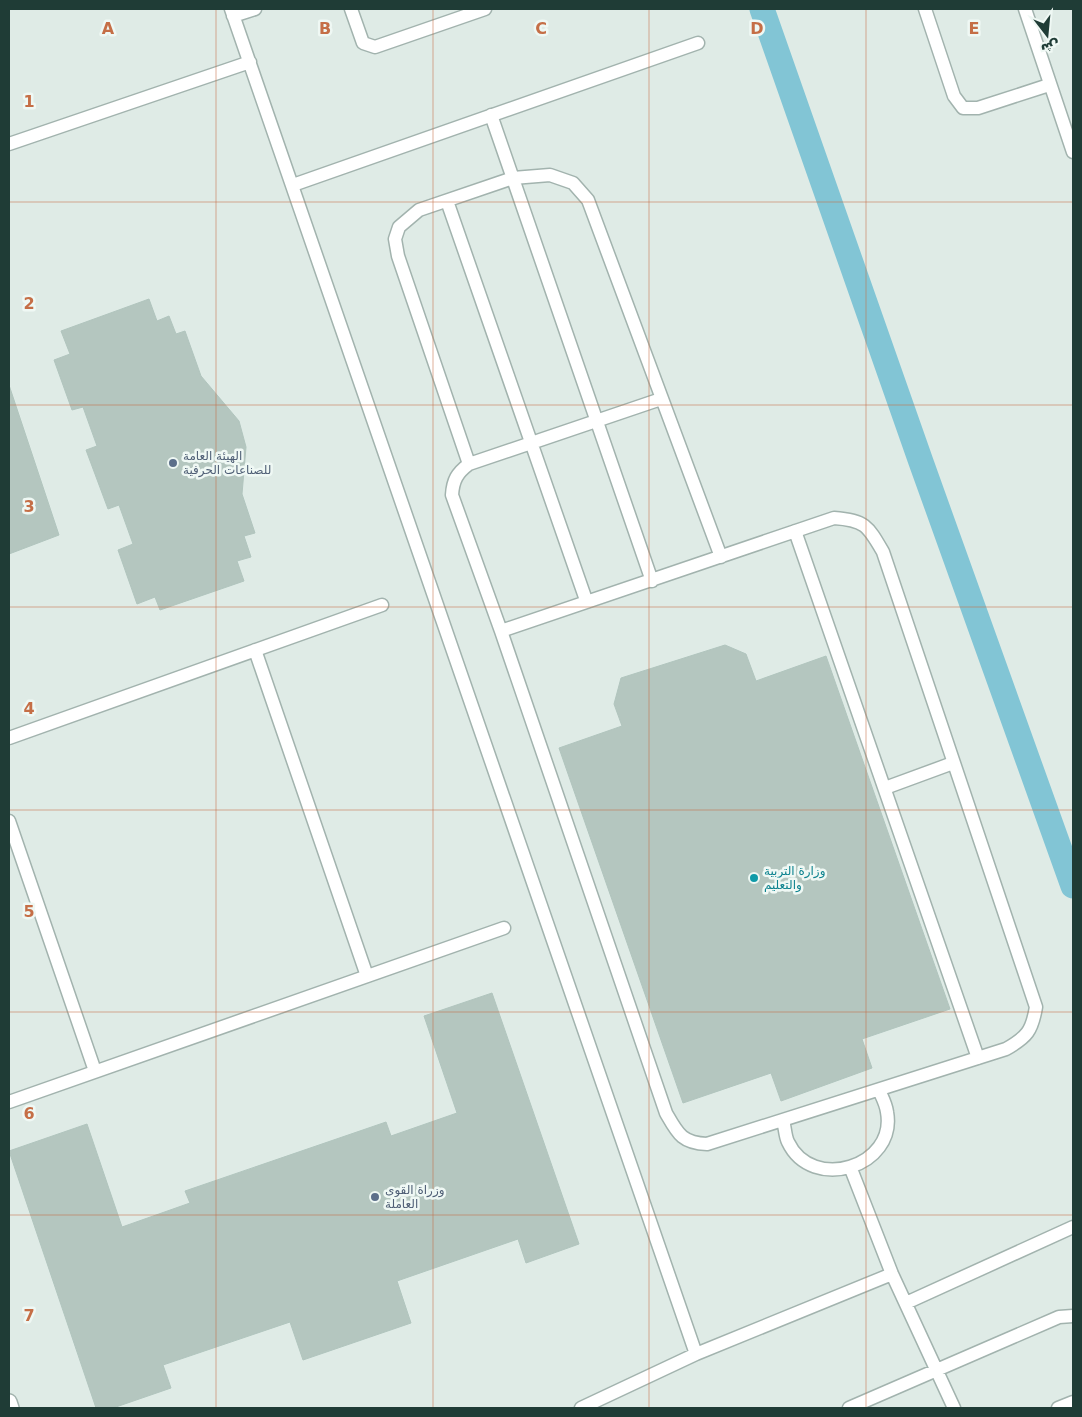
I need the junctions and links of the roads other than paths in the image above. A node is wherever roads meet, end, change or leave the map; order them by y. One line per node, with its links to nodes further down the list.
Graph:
1 (255, 9): 6 (lane)
2 (351, 9): 3 (lane)
3 (485, 9)
4 (925, 9): 9 (lane)
5 (1025, 9): 9 (lane)
6 (232, 12): 8 (lane)
7 (698, 43): 10 (lane)
8 (250, 62): 11 (lane); 14 (lane)
9 (1049, 86): 12 (lane)
10 (491, 116): 13 (lane); 14 (lane)
11 (9, 144)
12 (1073, 152)
13 (513, 178): 15 (lane); 16 (lane); 17 (lane)
14 (292, 185): 43 (lane)
15 (447, 201): 18 (lane); 19 (lane)
16 (660, 398): 17 (lane); 21 (lane)
17 (596, 422): 18 (lane); 22 (lane)
18 (532, 443): 19 (lane); 23 (lane)
19 (469, 464): 25 (lane)
20 (796, 531): 21 (lane); 28 (lane); 29 (lane)
21 (720, 556): 22 (lane)
22 (652, 581): 23 (lane)
23 (586, 600): 25 (lane)
24 (382, 605): 26 (lane)
25 (501, 631): 37 (lane)
26 (255, 650): 27 (lane); 32 (lane)
27 (9, 738)
28 (954, 763): 29 (lane); 33 (lane)
29 (885, 788): 33 (lane)
30 (9, 821): 34 (lane)
31 (504, 928): 32 (lane)
32 (367, 976): 34 (lane)
33 (978, 1058): 35 (lane)
34 (95, 1071): 36 (lane)
35 (879, 1090): 37 (lane); 38 (lane)
36 (9, 1102)
37 (783, 1120): 38 (lane)
38 (851, 1168): 40 (lane)
39 (1073, 1227): 41 (lane)
40 (892, 1274): 41 (lane); 43 (lane)
41 (906, 1303): 44 (lane)
42 (1073, 1316): 44 (lane)
43 (696, 1354): 49 (lane)
44 (936, 1369): 47 (lane); 51 (lane)
45 (9, 1402): 48 (street)
46 (1073, 1402): 52 (lane)
47 (865, 1405): 50 (lane)
48 (11, 1408)
49 (581, 1408)
50 (849, 1408)
51 (954, 1408)
52 (1058, 1408)

